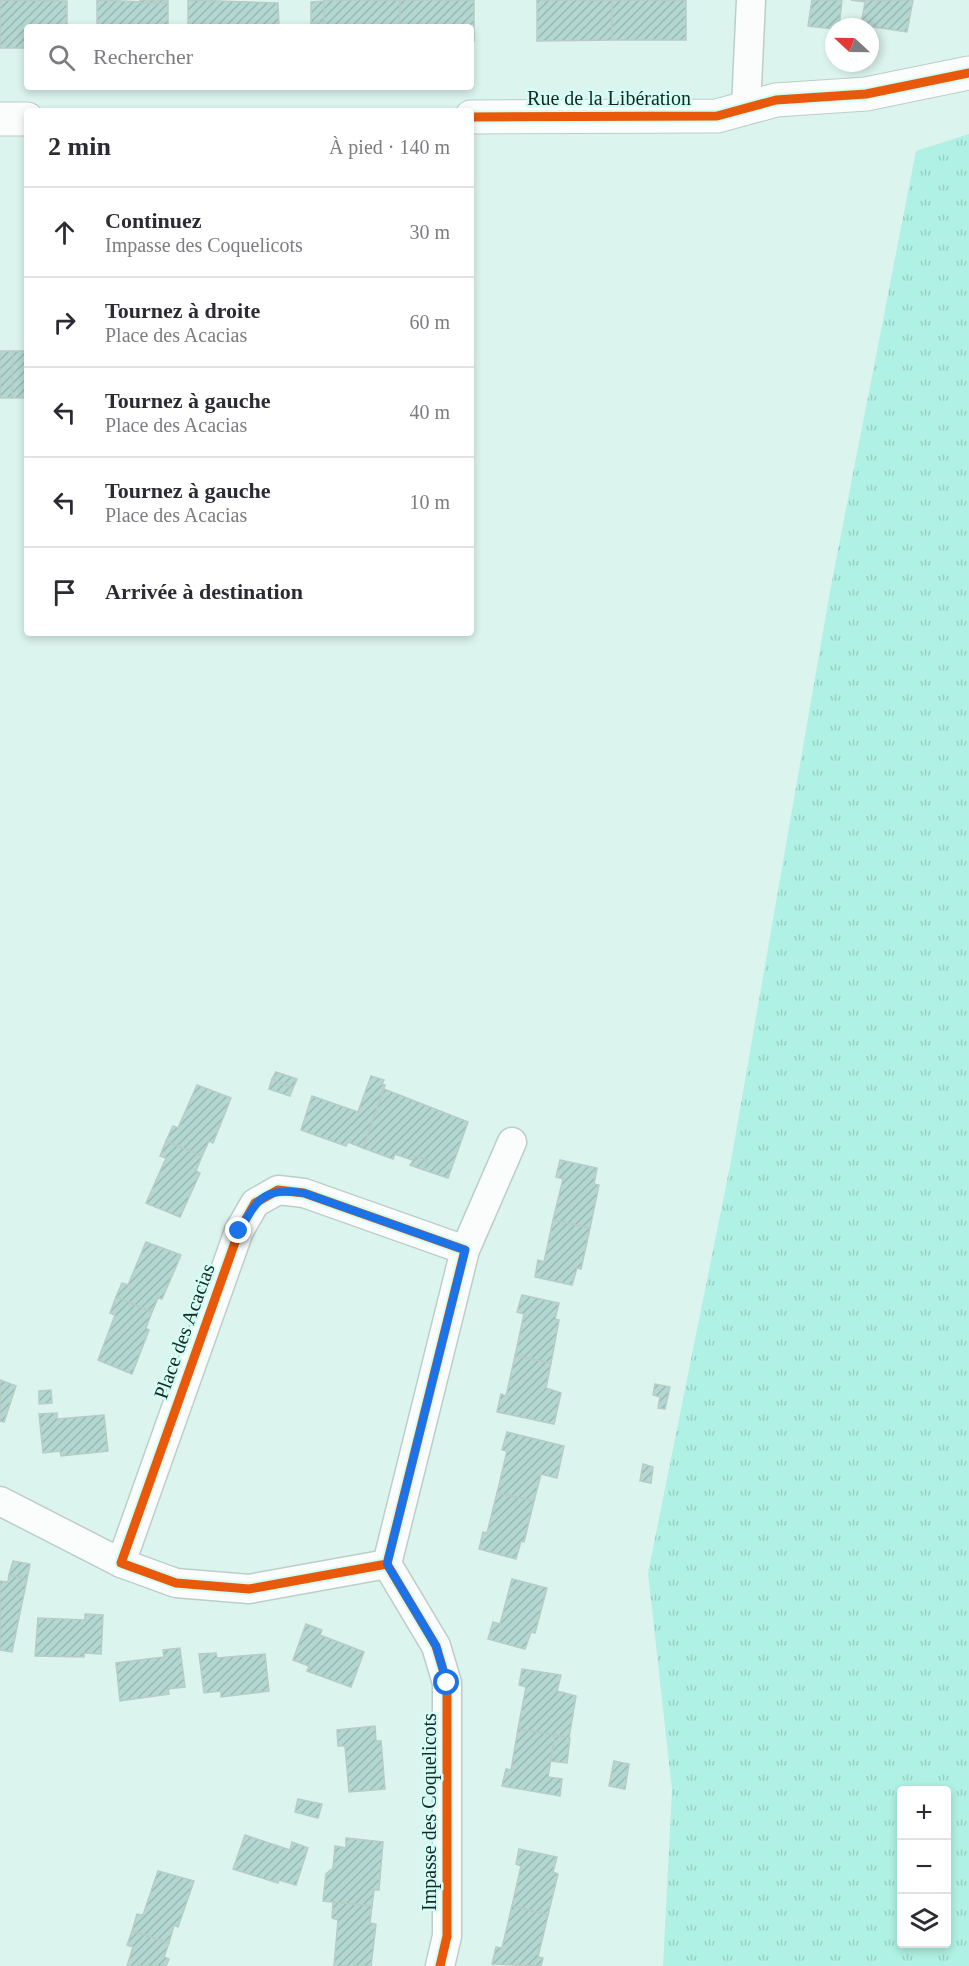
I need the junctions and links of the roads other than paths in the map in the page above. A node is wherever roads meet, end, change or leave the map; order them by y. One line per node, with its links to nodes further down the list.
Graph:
1 (752, 0): 3 (street)
2 (969, 73): 3 (street, Rue de la Libération)
3 (746, 107): 4 (street, Rue de la Libération)
4 (474, 117)
5 (0, 119): 6 (street)
6 (24, 119)
7 (513, 1142): 8 (street)
8 (465, 1250): 10 (street, Place des Acacias); 11 (street)
9 (0, 1501): 10 (street)
10 (121, 1563): 11 (street)
11 (387, 1564): 12 (street, Impasse des Coquelicots)
12 (440, 1966)

